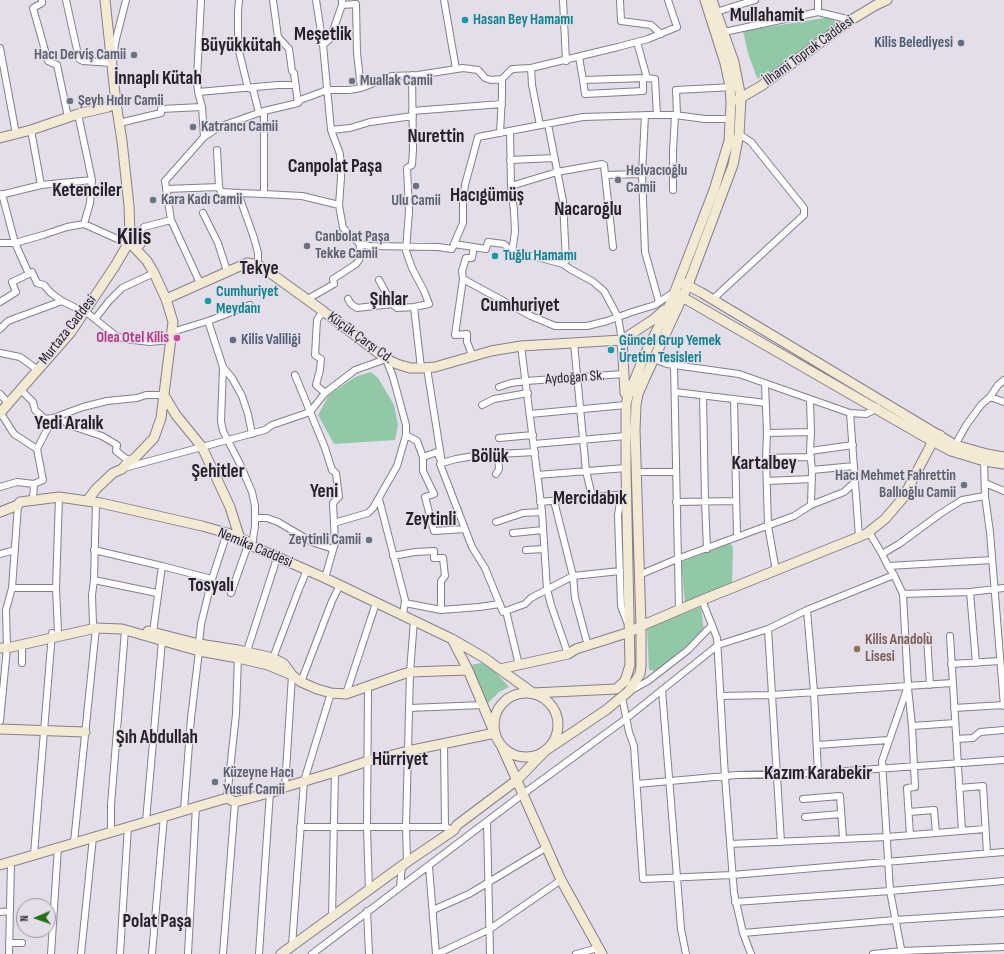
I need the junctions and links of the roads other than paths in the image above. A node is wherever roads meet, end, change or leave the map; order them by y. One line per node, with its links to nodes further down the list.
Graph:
1 (42, 0): 55 (street)
2 (66, 0): 29 (street)
3 (105, 0): 29 (main road)
4 (126, 0): 29 (street)
5 (201, 0): 42 (street)
6 (239, 0): 39 (street)
7 (273, 0): 36 (street)
8 (316, 0): 25 (street)
9 (444, 0): 31 (street)
10 (563, 0): 28 (street)
11 (620, 0): 23 (street)
12 (668, 0): 23 (street)
13 (705, 0): 37 (main road)
14 (712, 0): 19 (main road)
15 (755, 0): 19 (street)
16 (818, 0): 20 (street)
17 (887, 0): 21 (main road, İlhami Toprak Caddesi)
18 (342, 3): 25 (street); 40 (street)
19 (716, 12): 22 (main road)
20 (818, 12): 21 (street); 22 (street)
21 (851, 20): 43 (main road, İlhami Toprak Caddesi)
22 (724, 32): 38 (main road)
23 (661, 34): 24 (street)
24 (637, 42): 27 (street); 34 (street)
25 (323, 45): 41 (street)
26 (0, 48): 64 (street)
27 (579, 57): 28 (street); 35 (street)
28 (566, 61): 30 (street)
29 (112, 62): 44 (main road)
30 (531, 68): 33 (street); 59 (street)
31 (456, 69): 32 (street); 33 (street)
32 (412, 75): 40 (street); 51 (street)
33 (502, 79): 47 (street)
34 (645, 79): 35 (street); 35 (street); 53 (street)
35 (583, 80)
36 (295, 84): 39 (street); 45 (street)
37 (730, 86): 38 (street); 46 (main road); 54 (street)
38 (739, 87): 43 (main road)
39 (248, 88): 42 (street); 49 (street)
40 (361, 88): 41 (street)
41 (326, 90): 45 (street); 61 (street)
42 (198, 92): 48 (street)
43 (741, 98): 46 (main road, İlhami Toprak Caddesi); 65 (main road)
44 (116, 103): 50 (main road); 57 (main road)
45 (298, 103): 49 (street)
46 (732, 103): 56 (main road)
47 (502, 104): 51 (street); 63 (street)
48 (202, 107): 57 (street); 66 (street)
49 (262, 112): 66 (street); 81 (street)
50 (78, 114): 55 (main road); 74 (street)
51 (412, 114): 61 (street); 92 (street)
52 (645, 115): 53 (street); 58 (street); 72 (street)
53 (657, 115): 54 (street)
54 (675, 115): 56 (street); 79 (street)
55 (68, 117): 60 (main road)
56 (731, 119): 104 (main road)
57 (119, 123): 87 (main road)
58 (548, 124): 59 (street); 69 (street)
59 (540, 125): 62 (street)
60 (31, 130): 64 (main road); 75 (street)
61 (331, 130): 83 (street)
62 (510, 131): 63 (street); 70 (street)
63 (500, 133): 91 (street)
64 (16, 134): 67 (main road)
65 (739, 134): 101 (main road); 111 (street)
66 (204, 137): 78 (street)
67 (0, 138)
68 (217, 150): 77 (street)
69 (554, 158): 70 (street); 71 (street)
70 (510, 160): 76 (street)
71 (557, 172): 73 (street); 76 (street); 96 (street)
72 (642, 174): 73 (street); 115 (street)
73 (605, 175): 94 (street)
74 (92, 180): 75 (street); 86 (street)
75 (41, 185): 82 (street)
76 (511, 186): 95 (street)
77 (219, 187): 78 (street); 80 (street)
78 (166, 189): 85 (street)
79 (673, 190)
80 (238, 193): 81 (street); 97 (street)
81 (264, 194): 83 (street)
82 (1, 195): 89 (street)
83 (339, 205): 90 (street)
84 (203, 213): 98 (street)
85 (171, 220): 87 (street); 105 (street)
86 (84, 224): 87 (street); 89 (street)
87 (134, 239): 99 (main road); 121 (main road, Murtaza Caddesi)
88 (0, 243): 89 (street)
89 (15, 243): 100 (street)
90 (360, 244): 92 (street); 112 (street)
91 (454, 244): 92 (street); 93 (street)
92 (407, 246): 120 (street)
93 (474, 247): 95 (street); 102 (street)
94 (613, 247)
95 (512, 252): 96 (street)
96 (563, 264): 123 (street)
97 (258, 265): 98 (main road); 112 (main road, Küçük Çarşı Cd.)
98 (227, 271): 105 (main road)
99 (154, 273): 109 (main road); 124 (street)
100 (29, 274): 113 (street); 114 (street)
101 (692, 274): 106 (main road); 107 (main road)
102 (463, 279): 123 (street); 132 (street)
103 (379, 280): 116 (street)
104 (679, 281): 106 (main road); 108 (main road)
105 (200, 283): 109 (main road)
106 (688, 285): 107 (main road); 108 (main road)
107 (702, 293): 111 (main road)
108 (678, 294): 115 (street); 118 (main road); 119 (main road)
109 (166, 298): 127 (main road)
110 (348, 299): 116 (street)
111 (713, 299): 156 (main road)
112 (306, 300): 122 (main road, Küçük Çarşı Cd.)
113 (0, 302)
114 (62, 302): 121 (street); 126 (street)
115 (659, 302): 123 (street)
116 (392, 304): 120 (street)
117 (250, 305): 125 (street)
118 (698, 305): 119 (main road); 163 (main road)
119 (673, 306): 128 (main road); 134 (main road); 157 (main road)
120 (414, 307): 137 (street)
121 (85, 311): 124 (street); 138 (main road, Murtaza Caddesi)
122 (323, 311): 133 (main road, Küçük Çarşı Cd.); 148 (street)
123 (618, 317): 128 (street)
124 (95, 319): 127 (street)
125 (208, 321): 127 (street); 136 (street)
126 (0, 329)
127 (171, 336): 151 (main road)
128 (622, 340): 129 (main road, Küçük Çarşı Cd.); 139 (main road)
129 (574, 343): 130 (main road, Küçük Çarşı Cd.); 141 (street)
130 (521, 346): 132 (main road, Küçük Çarşı Cd.); 143 (street)
131 (0, 353): 138 (street)
132 (469, 357): 137 (main road, Küçük Çarşı Cd.)
133 (386, 359): 137 (main road, Küçük Çarşı Cd.); 148 (street); 172 (street)
134 (654, 359): 135 (street); 199 (main road)
135 (674, 365): 144 (street); 147 (street)
136 (223, 367): 171 (street); 178 (street)
137 (424, 368): 192 (street)
138 (38, 370): 146 (main road, Murtaza Caddesi)
139 (624, 374): 141 (street, Aydoğan Sk.); 157 (main road)
140 (295, 375): 165 (street)
141 (577, 378): 143 (street, Aydoğan Sk.); 162 (street)
142 (1004, 380): 153 (street)
143 (526, 381): 145 (street, Aydoğan Sk.); 149 (street)
144 (765, 384): 155 (street); 160 (street)
145 (499, 387)
146 (20, 389): 159 (main road, Murtaza Caddesi); 168 (street)
147 (675, 392): 152 (street); 200 (street)
148 (325, 393): 165 (street)
149 (528, 393): 161 (street); 167 (street)
150 (0, 394): 159 (street)
151 (164, 395): 168 (street); 182 (main road); 190 (main road)
152 (703, 396): 154 (street); 218 (street)
153 (990, 397): 158 (street); 181 (street)
154 (734, 400): 160 (street); 219 (street)
155 (810, 400): 166 (street); 169 (street)
156 (881, 400): 163 (street); 176 (main road)
157 (627, 401): 162 (street); 174 (main road)
158 (1004, 402)
159 (8, 403): 164 (main road, Murtaza Caddesi)
160 (766, 403): 170 (street)
161 (482, 405)
162 (579, 409): 167 (street); 177 (street)
163 (876, 409): 166 (street); 176 (main road)
164 (0, 412): 183 (street)
165 (310, 412): 171 (street); 228 (street)
166 (850, 413): 180 (street)
167 (530, 414): 173 (street)
168 (53, 418): 183 (street); 190 (street)
169 (811, 432): 170 (street); 186 (street)
170 (767, 433): 189 (street)
171 (252, 434): 178 (street)
172 (406, 435): 187 (street); 214 (street)
173 (533, 435): 175 (street); 179 (street)
174 (626, 436): 177 (street); 195 (main road)
175 (499, 438)
176 (936, 438): 181 (main road); 191 (main road); 232 (main road)
177 (583, 440): 179 (street); 198 (street)
178 (228, 441): 182 (street); 226 (street)
179 (534, 444): 184 (street)
180 (853, 445): 186 (street); 194 (street)
181 (955, 445): 188 (main road)
182 (202, 447): 196 (street); 237 (main road)
183 (37, 449): 207 (street)
184 (535, 452): 185 (street); 202 (street)
185 (498, 454): 192 (street); 201 (street)
186 (811, 454): 189 (street); 197 (street)
187 (423, 457): 192 (street); 230 (street)
188 (1004, 457)
189 (766, 458): 204 (street)
190 (129, 461): 196 (main road)
191 (984, 461): 193 (main road); 206 (street)
192 (442, 464): 230 (street)
193 (1004, 464)
194 (854, 466): 197 (street); 205 (street)
195 (626, 468): 198 (street); 210 (main road)
196 (122, 469): 216 (main road)
197 (812, 470): 203 (street)
198 (586, 471): 202 (street); 211 (street)
199 (636, 472): 200 (street); 255 (main road)
200 (676, 472): 221 (street)
201 (496, 474)
202 (537, 475): 220 (street)
203 (812, 479): 204 (street); 223 (street)
204 (767, 481): 229 (street)
205 (855, 482): 223 (street); 236 (street)
206 (985, 483): 209 (street); 212 (street)
207 (34, 484): 208 (street); 215 (street)
208 (0, 487)
209 (1004, 491)
210 (627, 494): 211 (street); 254 (street); 288 (main road)
211 (592, 496): 217 (street)
212 (985, 496): 245 (street); 249 (street)
213 (60, 497): 215 (main road, Nemika Caddesi); 216 (main road, Nemika Caddesi); 263 (street)
214 (378, 499): 228 (street); 246 (street)
215 (33, 500): 222 (main road, Nemika Caddesi)
216 (92, 501): 233 (main road, Nemika Caddesi); 242 (street)
217 (554, 501): 220 (street); 257 (street)
218 (705, 501): 219 (street); 221 (street); 238 (street)
219 (736, 501): 235 (street)
220 (540, 502): 225 (street)
221 (676, 502): 248 (street)
222 (18, 505): 224 (main road, Nemika Caddesi); 241 (street)
223 (811, 506): 229 (street)
224 (0, 512)
225 (542, 512): 227 (street); 231 (street)
226 (255, 518): 237 (street); 239 (street)
227 (496, 522)
228 (334, 523): 239 (street)
229 (768, 526): 235 (street); 253 (street)
230 (465, 528): 274 (street)
231 (543, 530): 234 (street); 240 (street)
232 (869, 532): 236 (main road); 245 (street)
233 (227, 533): 237 (main road, Nemika Caddesi); 260 (street)
234 (513, 533)
235 (737, 536): 238 (street)
236 (859, 537): 253 (main road)
237 (247, 542): 247 (main road, Nemika Caddesi); 268 (street)
238 (707, 548): 248 (street)
239 (333, 549): 258 (street)
240 (544, 549): 243 (street); 265 (street)
241 (15, 550): 244 (street); 262 (street)
242 (94, 550): 250 (street); 259 (street)
243 (526, 550)
244 (0, 554)
245 (882, 554): 251 (street)
246 (394, 556): 273 (street); 276 (street)
247 (277, 558): 252 (main road, Nemika Caddesi); 300 (street)
248 (677, 559): 255 (street); 277 (street)
249 (992, 560): 251 (street); 266 (street)
250 (162, 566): 260 (street); 267 (street)
251 (888, 566): 256 (street)
252 (307, 570): 258 (main road, Nemika Caddesi); 301 (street)
253 (776, 570): 271 (main road)
254 (620, 571): 257 (street); 288 (street)
255 (639, 575): 284 (main road)
256 (894, 575): 270 (street); 278 (street)
257 (573, 576): 265 (street); 297 (street)
258 (325, 578): 261 (main road, Nemika Caddesi)
259 (94, 580): 267 (street); 283 (street)
260 (212, 580): 298 (street)
261 (340, 585): 272 (main road, Nemika Caddesi); 311 (street)
262 (12, 588): 263 (street); 275 (street)
263 (56, 588): 289 (street)
264 (1004, 588): 266 (street)
265 (547, 589): 279 (street); 299 (street)
266 (994, 590): 269 (street); 302 (street)
267 (157, 592): 287 (street)
268 (231, 592)
269 (970, 592): 270 (street); 304 (street)
270 (903, 594): 314 (street)
271 (702, 600): 277 (main road); 282 (street)
272 (376, 602): 280 (main road, Nemika Caddesi); 320 (street)
273 (405, 603): 276 (street); 280 (street)
274 (500, 604): 276 (street); 279 (street)
275 (3, 610): 295 (street)
276 (441, 610)
277 (679, 610): 284 (main road)
278 (807, 610): 285 (street); 317 (street)
279 (506, 611): 306 (street)
280 (403, 616): 281 (main road, Nemika Caddesi)
281 (414, 620): 292 (main road, Nemika Caddesi); 309 (street)
282 (712, 625): 296 (street); 322 (street)
283 (94, 626): 286 (main road); 287 (main road); 289 (main road); 335 (street)
284 (641, 626): 288 (main road); 322 (main road)
285 (768, 629): 296 (street); 321 (street)
286 (125, 630): 293 (main road); 379 (street)
287 (153, 632): 298 (main road)
288 (630, 632): 297 (main road); 319 (main road)
289 (54, 634): 294 (main road); 295 (main road); 333 (street)
290 (927, 636): 313 (street)
291 (950, 636): 305 (street)
292 (452, 639): 307 (main road, Nemika Caddesi); 308 (main road)
293 (162, 641): 298 (main road); 369 (street)
294 (22, 644): 295 (main road); 303 (street)
295 (3, 645): 329 (street)
296 (718, 645): 316 (street); 323 (street)
297 (588, 646): 299 (main road)
298 (199, 647): 300 (main road); 364 (street)
299 (568, 654): 306 (main road)
300 (242, 655): 301 (main road); 310 (main road); 362 (street)
301 (273, 658): 310 (main road)
302 (1000, 661): 304 (street); 325 (street)
303 (22, 663)
304 (976, 663): 305 (street)
305 (951, 664): 312 (street)
306 (518, 665): 307 (main road)
307 (500, 669): 319 (main road, Nemika Caddesi)
308 (468, 670): 309 (main road); 324 (main road)
309 (410, 672): 315 (main road); 326 (street)
310 (292, 675): 311 (main road); 357 (street)
311 (301, 682): 318 (main road)
312 (952, 683): 313 (street); 327 (street)
313 (930, 685): 314 (street)
314 (908, 686): 317 (street); 331 (street); 338 (street)
315 (368, 687): 320 (main road); 345 (street)
316 (662, 690): 328 (street); 355 (street)
317 (814, 692): 321 (street); 340 (street)
318 (331, 693): 320 (main road); 354 (street)
319 (533, 693): 336 (main road); 342 (main road)
320 (346, 694)
321 (771, 694): 323 (street); 351 (street)
322 (625, 696): 328 (street); 342 (main road)
323 (720, 696): 352 (street)
324 (484, 705): 326 (street); 336 (main road)
325 (1004, 706): 327 (street)
326 (409, 708): 343 (street)
327 (954, 708): 330 (street)
328 (626, 716): 356 (street); 360 (street)
329 (0, 721)
330 (955, 723): 331 (street); 337 (street)
331 (912, 726): 347 (street)
332 (0, 729): 333 (main road)
333 (43, 730): 335 (main road); 393 (street)
334 (1004, 730): 337 (street)
335 (85, 732): 386 (street)
336 (494, 732): 339 (main road); 341 (main road)
337 (956, 739): 346 (street)
338 (888, 740): 340 (street); 348 (street)
339 (444, 744): 343 (main road); 376 (street)
340 (817, 745): 350 (street)
341 (502, 747): 342 (main road); 353 (main road)
342 (545, 750): 353 (main road)
343 (408, 751): 345 (main road); 375 (street)
344 (1004, 760): 346 (street)
345 (368, 761): 349 (main road); 374 (street)
346 (957, 764): 347 (street); 358 (street)
347 (914, 767): 348 (street); 365 (street)
348 (883, 769): 350 (street); 384 (street)
349 (336, 772): 354 (main road); 373 (street)
350 (818, 773): 351 (street)
351 (777, 775): 352 (street); 387 (street)
352 (725, 776): 355 (street); 388 (street)
353 (517, 780): 360 (main road); 378 (main road)
354 (304, 781): 357 (main road); 372 (street)
355 (669, 781): 356 (street); 400 (street)
356 (637, 784): 400 (street)
357 (285, 787): 359 (main road)
358 (959, 788): 377 (street); 380 (street)
359 (270, 792): 362 (main road); 430 (street)
360 (523, 794): 370 (street); 389 (main road)
361 (803, 799): 366 (street)
362 (231, 800): 363 (main road); 429 (street)
363 (196, 806): 364 (main road); 428 (street)
364 (184, 810): 367 (main road)
365 (909, 812): 381 (street); 382 (street)
366 (841, 814): 368 (street); 385 (street)
367 (164, 816): 369 (main road); 427 (street)
368 (805, 817)
369 (146, 821): 371 (main road)
370 (487, 822): 398 (street); 402 (street)
371 (128, 826): 379 (main road); 426 (street)
372 (300, 827): 373 (street); 419 (street)
373 (334, 827): 374 (street); 413 (street)
374 (367, 827): 375 (street); 405 (street)
375 (406, 827): 376 (street); 396 (street)
376 (444, 827): 378 (street)
377 (985, 829): 380 (street); 392 (street)
378 (454, 830): 396 (main road)
379 (111, 831): 383 (main road)
380 (962, 831): 381 (street)
381 (936, 833): 382 (street)
382 (910, 835): 384 (street)
383 (93, 837): 386 (main road); 425 (street)
384 (887, 837): 385 (street); 395 (street)
385 (843, 838): 387 (street)
386 (74, 842): 390 (main road)
387 (781, 842): 388 (street)
388 (730, 844): 399 (street)
389 (546, 846): 401 (main road); 402 (street)
390 (58, 847): 393 (main road); 424 (street)
391 (1004, 852): 392 (street)
392 (987, 853): 395 (street)
393 (34, 854): 394 (main road)
394 (10, 861): 397 (main road); 409 (street)
395 (888, 862): 399 (street); 406 (street)
396 (404, 864): 404 (street); 405 (main road)
397 (0, 865)
398 (429, 866): 404 (street); 408 (street)
399 (732, 875): 400 (street); 407 (street)
400 (677, 877): 437 (street)
401 (560, 880): 415 (street); 421 (main road)
402 (489, 881): 408 (street); 415 (street)
403 (1004, 881): 406 (street)
404 (400, 887): 410 (street)
405 (369, 890): 413 (main road)
406 (890, 891): 407 (street); 414 (street)
407 (735, 902): 416 (street)
408 (433, 910): 434 (street)
409 (10, 911): 411 (street); 417 (street)
410 (368, 911): 432 (street); 433 (street)
411 (0, 912)
412 (1004, 913): 414 (street)
413 (332, 917): 419 (main road)
414 (895, 920): 416 (street); 422 (street)
415 (490, 929): 434 (street); 435 (street)
416 (743, 933): 438 (street)
417 (9, 943): 418 (street); 423 (street)
418 (22, 943)
419 (292, 946): 431 (main road)
420 (1004, 947): 422 (street)
421 (599, 952): 436 (street)
422 (902, 952): 439 (street)
423 (9, 954)
424 (51, 954)
425 (81, 954)
426 (120, 954)
427 (152, 954)
428 (188, 954)
429 (223, 954)
430 (259, 954)
431 (281, 954)
432 (312, 954)
433 (369, 954)
434 (436, 954)
435 (490, 954)
436 (576, 954)
437 (686, 954)
438 (751, 954)
439 (873, 954)

